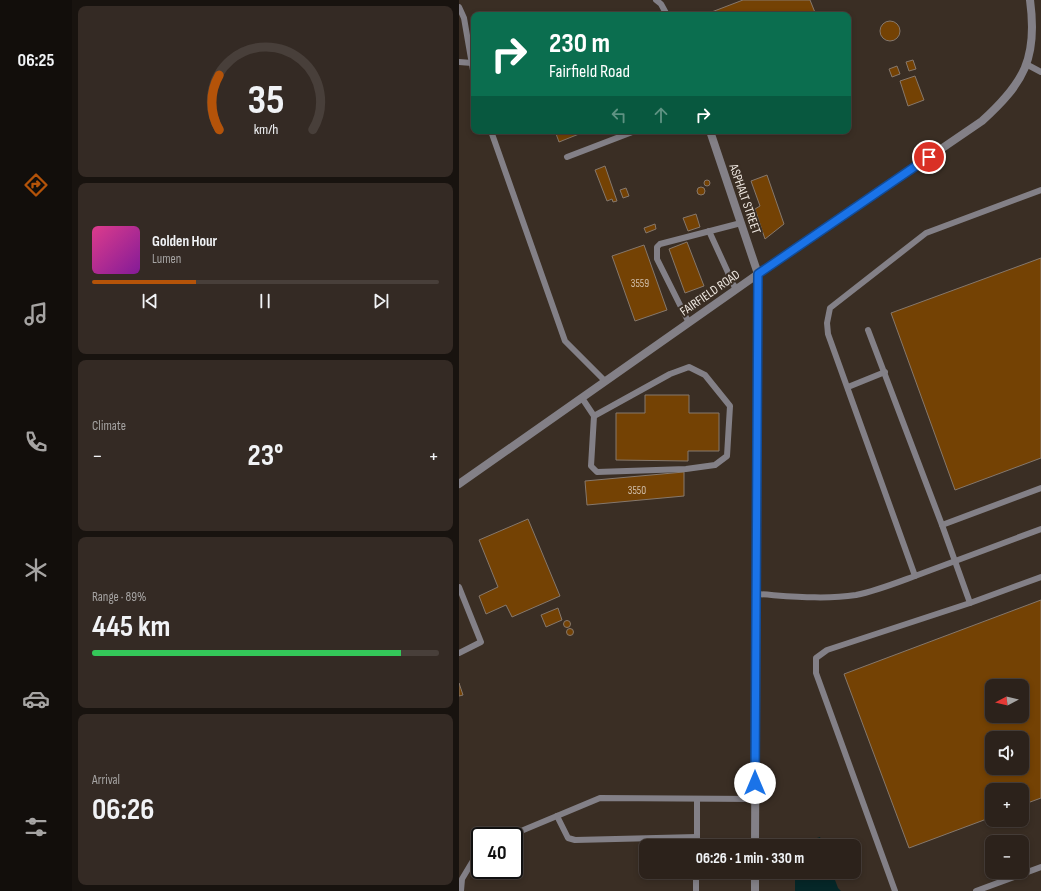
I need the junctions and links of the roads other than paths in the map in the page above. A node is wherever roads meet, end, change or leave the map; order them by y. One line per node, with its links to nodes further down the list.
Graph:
1 (657, 0): 4 (lane)
2 (1030, 0): 8 (street, FAIRFIELD ROAD)
3 (459, 7): 5 (lane)
4 (665, 12)
5 (471, 57)
6 (459, 62): 7 (lane)
7 (471, 63)
8 (1027, 64): 9 (lane); 17 (street, FAIRFIELD ROAD)
9 (1041, 72)
10 (492, 134): 22 (lane)
11 (627, 134): 13 (lane)
12 (711, 134): 15 (street, ASPHALT STREET)
13 (567, 157)
14 (1041, 190): 23 (lane)
15 (741, 223): 16 (lane); 17 (street, ASPHALT STREET)
16 (709, 231): 18 (lane); 19 (lane)
17 (758, 274): 18 (street, FAIRFIELD ROAD); 34 (street, ASPHALT STREET)
18 (736, 290): 19 (street, FAIRFIELD ROAD)
19 (689, 323): 22 (street, FAIRFIELD ROAD)
20 (868, 330): 21 (lane)
21 (885, 372): 23 (lane); 28 (lane)
22 (605, 381): 24 (street, FAIRFIELD ROAD)
23 (848, 388): 31 (lane)
24 (582, 398): 25 (lane); 26 (street, FAIRFIELD ROAD)
25 (595, 416): 25 (lane)
26 (459, 484)
27 (1041, 488): 28 (lane)
28 (942, 525): 30 (lane)
29 (1041, 529): 30 (lane)
30 (953, 562): 31 (lane); 35 (lane)
31 (915, 576): 34 (lane)
32 (1041, 577): 35 (lane)
33 (459, 587): 36 (lane)
34 (757, 594): 38 (street, ASPHALT STREET)
35 (969, 603): 50 (lane)
36 (459, 653)
37 (697, 799): 38 (lane); 39 (lane); 41 (lane)
38 (755, 799): 42 (street, ASPHALT STREET)
39 (557, 816): 40 (lane); 41 (lane)
40 (523, 830)
41 (697, 837)
42 (755, 839)
43 (471, 864): 47 (lane)
44 (1041, 867): 51 (lane)
45 (696, 879): 48 (lane)
46 (755, 879): 49 (street)
47 (461, 891)
48 (696, 891)
49 (755, 891)
50 (895, 891)
51 (976, 891)

